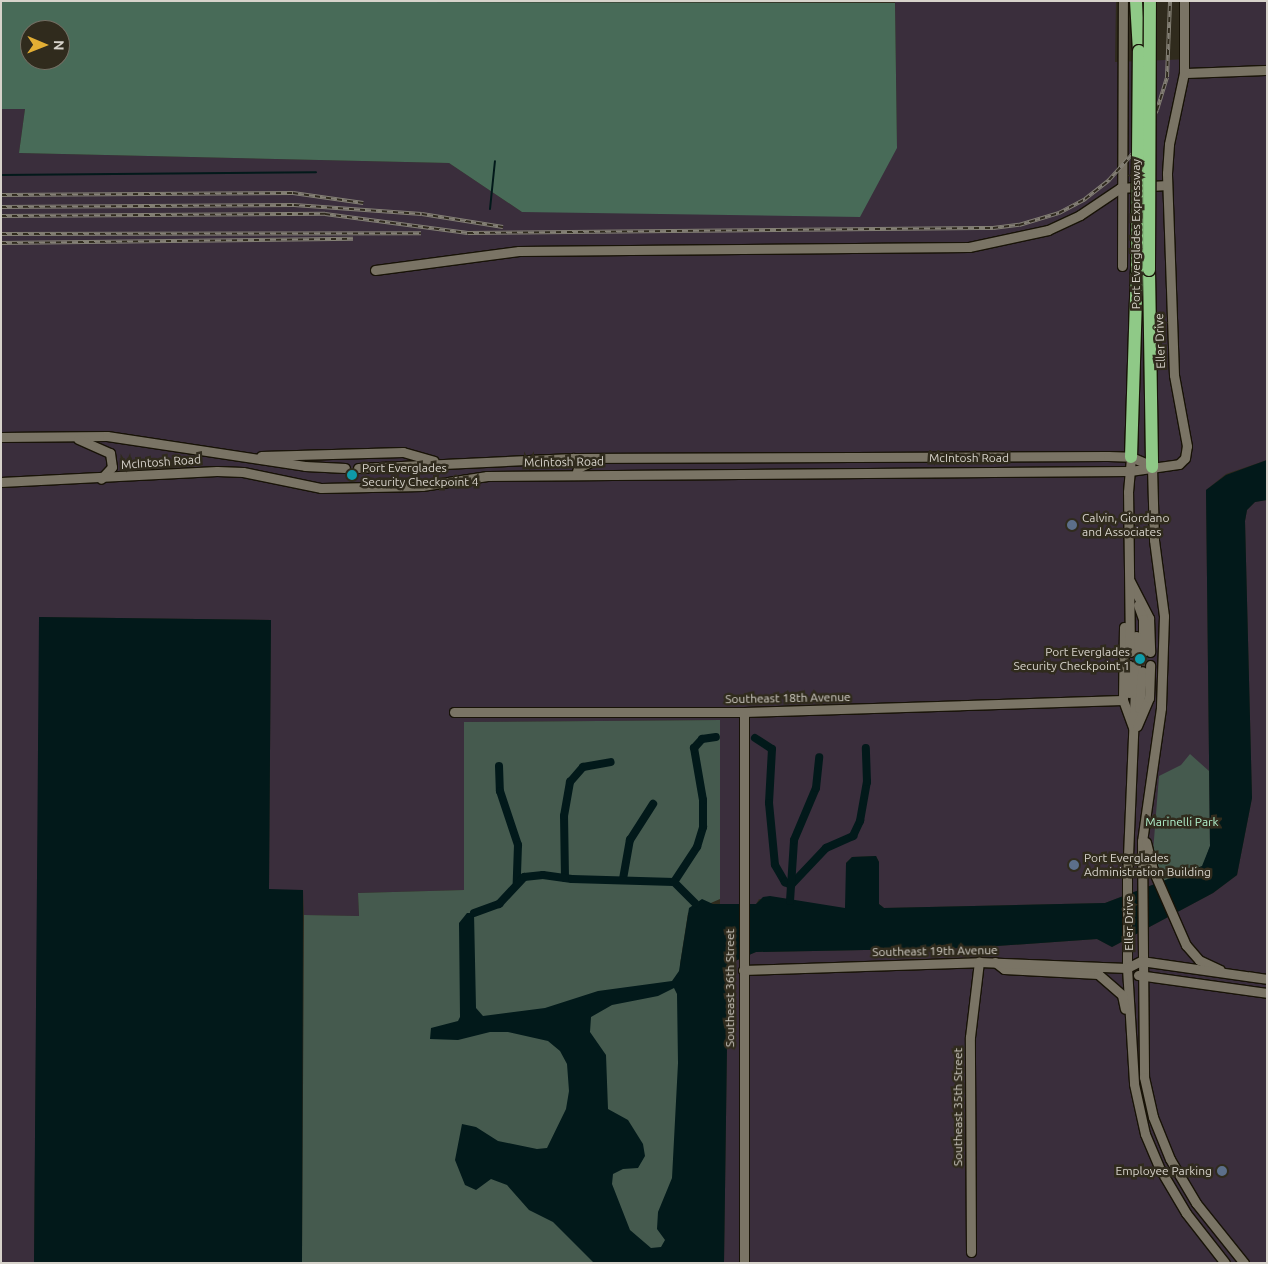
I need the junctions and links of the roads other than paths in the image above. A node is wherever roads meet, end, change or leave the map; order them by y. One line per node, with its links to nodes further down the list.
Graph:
1 (1123, 1): 8 (street)
2 (1136, 1): 11 (highway, Port Everglades Expressway, bridge)
3 (1150, 1): 11 (highway, Port Everglades Expressway, bridge)
4 (1184, 1): 6 (street, Eller Drive)
5 (1267, 70): 6 (street)
6 (1184, 73): 7 (street, Eller Drive)
7 (1167, 185): 8 (street); 18 (street, Eller Drive)
8 (1123, 187): 9 (street); 10 (street)
9 (1122, 266)
10 (375, 270)
11 (1143, 270): 15 (highway, Port Everglades Expressway); 18 (highway, Port Everglades Expressway)
12 (1, 436): 13 (street, McIntosh Road)
13 (68, 436): 14 (street, McIntosh Road); 23 (street)
14 (240, 456): 17 (street, McIntosh Road); 19 (street, McIntosh Road)
15 (1131, 457): 16 (street, McIntosh Road); 18 (street); 21 (street, Eller Drive)
16 (599, 458): 17 (street, McIntosh Road); 22 (street)
17 (441, 463): 20 (street, McIntosh Road)
18 (1152, 467): 21 (street, Eller Drive); 27 (street, Eller Drive)
19 (345, 468)
20 (358, 468)
21 (1130, 471): 22 (street, McIntosh Road); 25 (street, Eller Drive)
22 (576, 475): 23 (street, McIntosh Road)
23 (100, 479): 24 (street, McIntosh Road)
24 (1, 482)
25 (1128, 579): 25 (street, Eller Drive); 28 (street, Eller Drive)
26 (1149, 698): 27 (street); 31 (street, Eller Drive); 31 (street, Eller Drive)
27 (1162, 698): 33 (street, Eller Drive)
28 (1123, 700): 30 (street, Southeast 18th Avenue); 31 (street, Eller Drive)
29 (454, 712): 30 (street, Southeast 18th Avenue)
30 (744, 712): 37 (street, Southeast 36th Street)
31 (1135, 730): 32 (street, Eller Drive)
32 (1129, 808): 33 (street); 38 (street, Eller Drive)
33 (1143, 821): 34 (street, Eller Drive); 40 (street)
34 (1141, 961): 38 (street, Southeast 19th Avenue); 39 (street, Eller Drive); 40 (street)
35 (979, 962): 36 (street, Southeast 19th Avenue); 37 (street, Southeast 19th Avenue); 44 (street, Southeast 35th Street)
36 (994, 962): 38 (street, Southeast 19th Avenue); 43 (street)
37 (743, 965): 45 (street, Southeast 36th Street)
38 (1127, 968): 39 (street, Southeast 19th Avenue); 43 (street, Eller Drive)
39 (1142, 977): 42 (street, Southeast 19th Avenue); 47 (street, Eller Drive)
40 (1236, 977): 41 (street)
41 (1267, 979)
42 (1267, 993)
43 (1131, 1048): 46 (street, Eller Drive)
44 (971, 1252)
45 (744, 1263)
46 (1225, 1263)
47 (1244, 1263)

